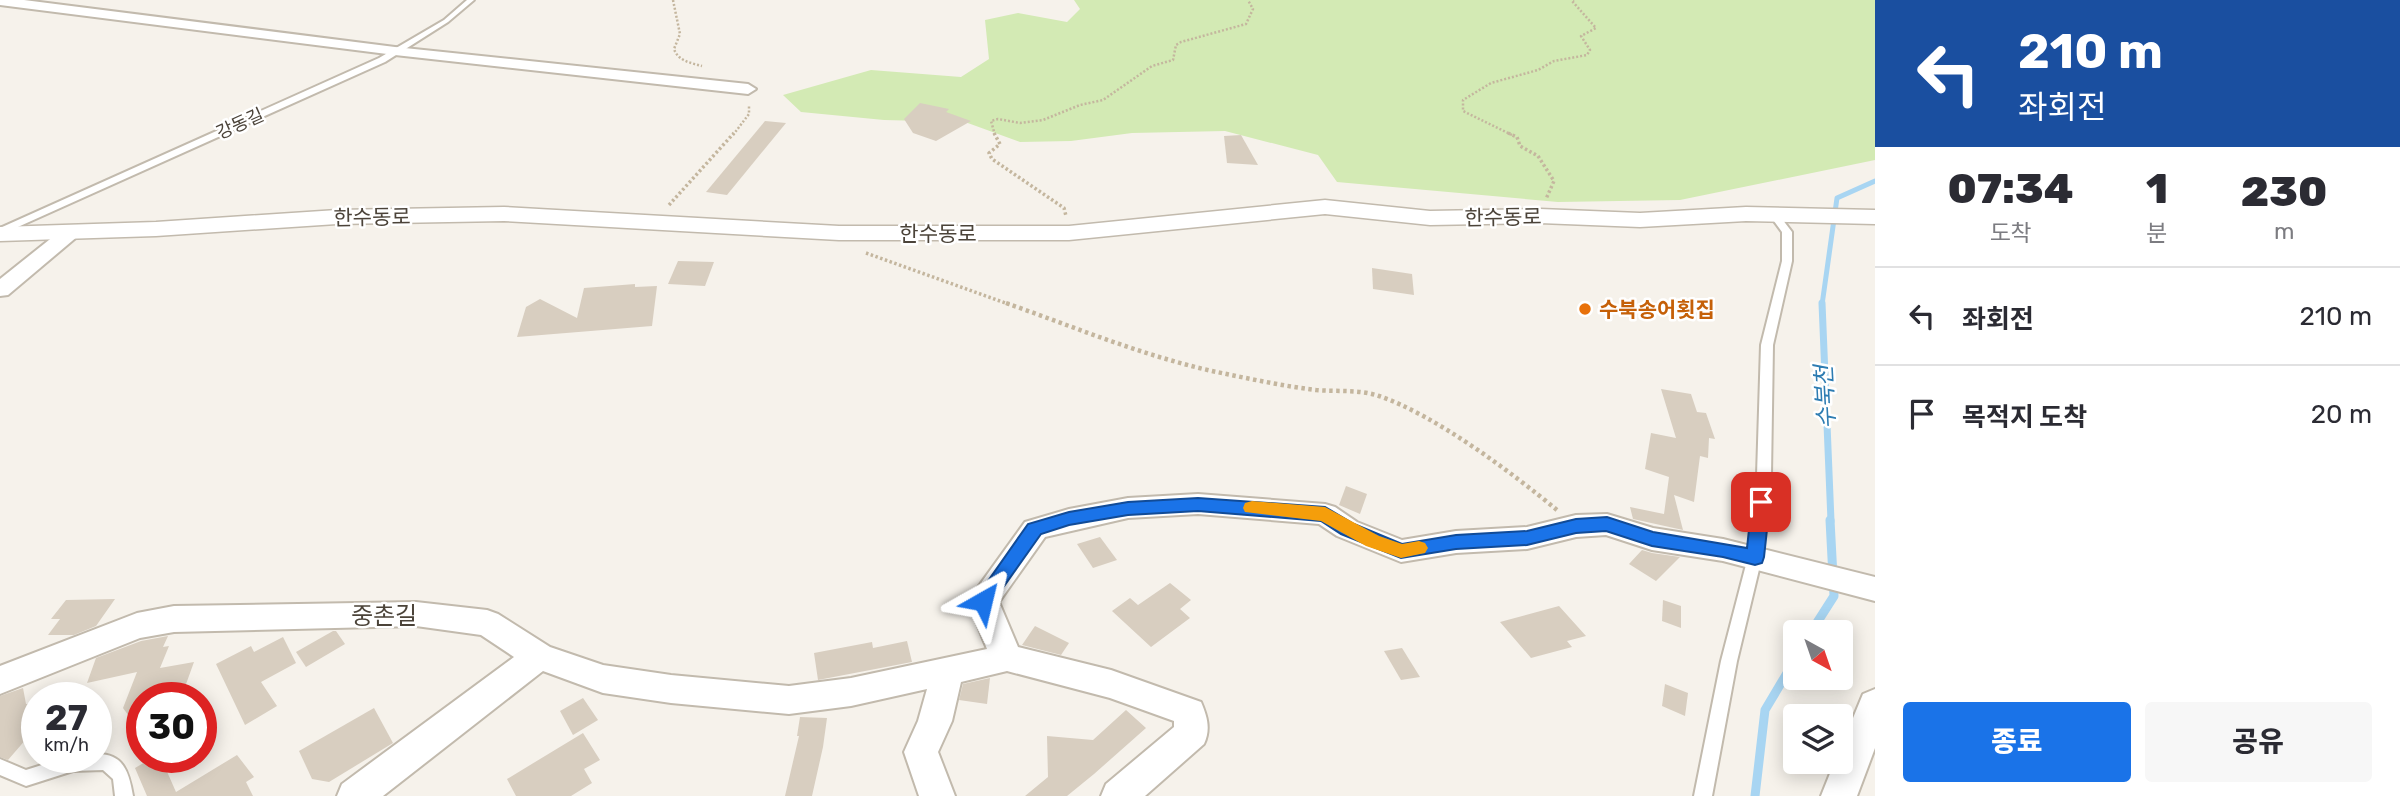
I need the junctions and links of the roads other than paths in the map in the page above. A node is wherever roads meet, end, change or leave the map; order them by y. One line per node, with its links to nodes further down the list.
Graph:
1 (471, 0): 3 (lane, 강동길)
2 (0, 1): 3 (street)
3 (395, 51): 4 (street); 8 (lane, 강동길)
4 (748, 89)
5 (1776, 217): 6 (street, 한수동로); 7 (street, 한수동로); 10 (lane)
6 (1875, 217)
7 (71, 232): 8 (street, 한수동로); 9 (street)
8 (0, 233)
9 (0, 290)
10 (1769, 561): 11 (street); 13 (street); 22 (lane)
11 (1875, 589)
12 (539, 656): 14 (street, 중촌길); 15 (street, 중촌길); 19 (street)
13 (1007, 658): 14 (street, 중촌길); 21 (street)
14 (948, 671): 20 (street)
15 (0, 680)
16 (1875, 704): 23 (street)
17 (0, 767): 18 (lane)
18 (124, 796)
19 (355, 796)
20 (937, 796)
21 (1119, 796)
22 (1703, 796)
23 (1839, 796)

